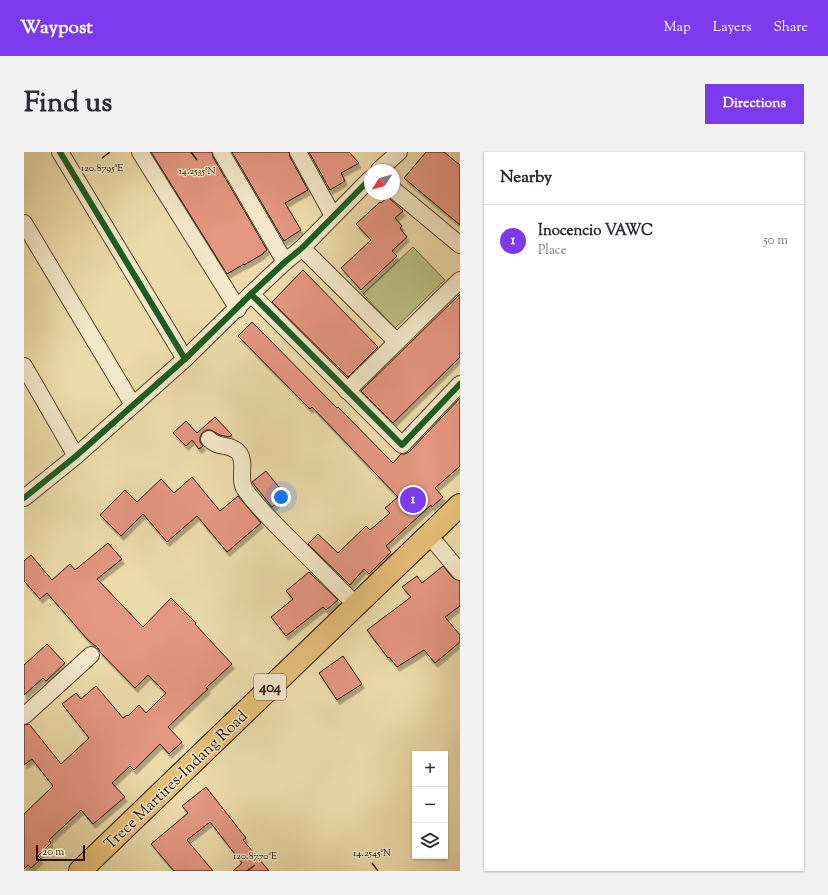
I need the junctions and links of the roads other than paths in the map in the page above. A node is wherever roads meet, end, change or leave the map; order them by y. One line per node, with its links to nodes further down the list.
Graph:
1 (60, 152): 16 (street)
2 (140, 152): 14 (street)
3 (221, 152): 11 (street)
4 (298, 152): 7 (street)
5 (364, 185): 7 (street)
6 (400, 195): 9 (street)
7 (333, 216): 10 (street)
8 (24, 223): 20 (street)
9 (460, 245)
10 (302, 248): 11 (street); 15 (street)
11 (285, 262): 13 (street)
12 (460, 280): 15 (street)
13 (251, 294): 14 (street); 19 (street)
14 (238, 309): 16 (street)
15 (397, 342): 19 (street)
16 (185, 359): 20 (street)
17 (24, 366): 22 (street)
18 (460, 384): 19 (street)
19 (348, 391)
20 (133, 405): 22 (street)
21 (209, 439): 27 (street)
22 (76, 456): 23 (street)
23 (24, 498)
24 (460, 505): 25 (main road, Trece Martires-Indang Road / 404)
25 (429, 535): 26 (street); 27 (main road, Trece Martires-Indang Road / 404)
26 (460, 572)
27 (356, 605): 30 (main road, Trece Martires-Indang Road / 404)
28 (91, 655): 29 (street)
29 (24, 716)
30 (80, 871)

